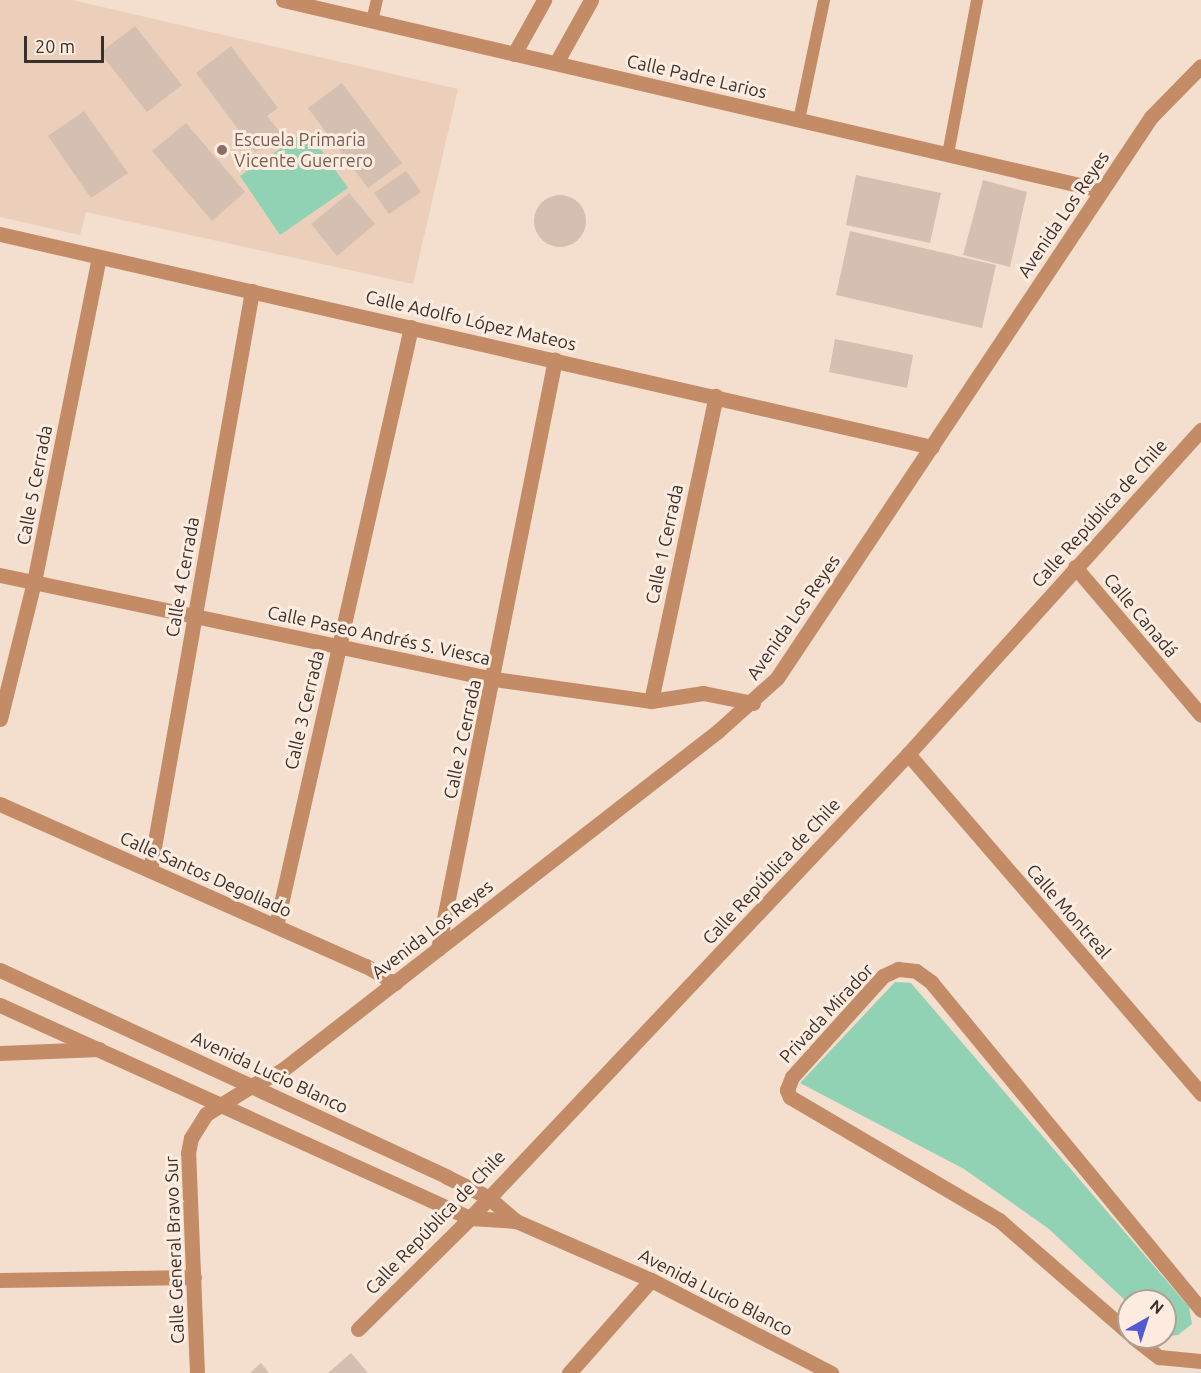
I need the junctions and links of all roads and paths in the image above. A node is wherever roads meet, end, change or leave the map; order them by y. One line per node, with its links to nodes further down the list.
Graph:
1 (283, 0): 7 (street, Calle Padre Larios)
2 (377, 0): 7 (lane)
3 (543, 0): 8 (street)
4 (591, 0): 9 (street)
5 (824, 0): 11 (lane)
6 (977, 0): 12 (lane)
7 (372, 21): 8 (street, Calle Padre Larios)
8 (514, 54): 9 (street, Calle Padre Larios)
9 (556, 63): 11 (street, Calle Padre Larios)
10 (1201, 66): 13 (street, Avenida Los Reyes)
11 (799, 120): 12 (street, Calle Padre Larios)
12 (948, 154): 13 (street, Calle Padre Larios)
13 (1101, 190): 21 (street, Avenida Los Reyes)
14 (0, 234): 15 (street, Calle Adolfo López Mateos)
15 (99, 257): 16 (street, Calle Adolfo López Mateos); 24 (street, Calle 5 Cerrada)
16 (252, 291): 17 (street, Calle Adolfo López Mateos); 25 (street, Calle 4 Cerrada)
17 (411, 327): 18 (street, Calle Adolfo López Mateos); 26 (street, Calle 3 Cerrada)
18 (555, 359): 19 (street, Calle Adolfo López Mateos); 27 (street, Calle 2 Cerrada)
19 (716, 396): 21 (street, Calle Adolfo López Mateos); 28 (street, Calle 1 Cerrada)
20 (1201, 430): 22 (street, Calle República de Chile)
21 (932, 447): 29 (street, Avenida Los Reyes)
22 (1075, 567): 30 (street, Calle Canadá); 32 (street, Calle República de Chile)
23 (0, 574): 24 (street, Calle Paseo Andrés S. Viesca)
24 (34, 582): 25 (street, Calle Paseo Andrés S. Viesca); 31 (street, Calle 5 Cerrada)
25 (195, 616): 26 (street, Calle Paseo Andrés S. Viesca); 34 (street, Calle 4 Cerrada)
26 (338, 648): 27 (street, Calle Paseo Andrés S. Viesca); 35 (street, Calle 3 Cerrada)
27 (494, 678): 28 (street, Calle Paseo Andrés S. Viesca); 36 (street, Calle 2 Cerrada)
28 (651, 701): 29 (street, Calle Paseo Andrés S. Viesca)
29 (753, 703): 36 (street, Avenida Los Reyes)
30 (1201, 715)
31 (0, 719)
32 (908, 754): 43 (street, Calle Montreal); 45 (street, Calle República de Chile)
33 (0, 804): 34 (street, Calle Santos Degollado)
34 (150, 870): 35 (street, Calle Santos Degollado)
35 (276, 926): 38 (street, Calle Santos Degollado)
36 (438, 949): 38 (street, Avenida Los Reyes)
37 (0, 970): 42 (street, Avenida Lucio Blanco)
38 (394, 983): 42 (street, Avenida Los Reyes)
39 (0, 1005): 40 (street, Avenida Lucio Blanco)
40 (100, 1049): 41 (street); 44 (street, Avenida Lucio Blanco)
41 (0, 1053)
42 (254, 1085): 44 (street, Calle General Bravo Sur); 45 (street, Avenida Lucio Blanco)
43 (1201, 1094)
44 (218, 1105): 46 (street, Avenida Lucio Blanco); 48 (street, Calle General Bravo Sur)
45 (488, 1197): 46 (street, Calle República de Chile); 47 (street, Avenida Lucio Blanco)
46 (470, 1218): 47 (street, Avenida Lucio Blanco); 53 (street, Calle República de Chile)
47 (516, 1221): 50 (street, Avenida Lucio Blanco)
48 (194, 1277): 49 (street); 57 (street, Calle General Bravo Sur)
49 (0, 1280)
50 (651, 1280): 56 (street, Avenida Lucio Blanco); 58 (street)
51 (1201, 1310): 52 (street, Privada Mirador)
52 (1117, 1323)
53 (358, 1329)
54 (1149, 1349): 55 (street)
55 (1201, 1361)
56 (826, 1372)
57 (197, 1373)
58 (569, 1373)

